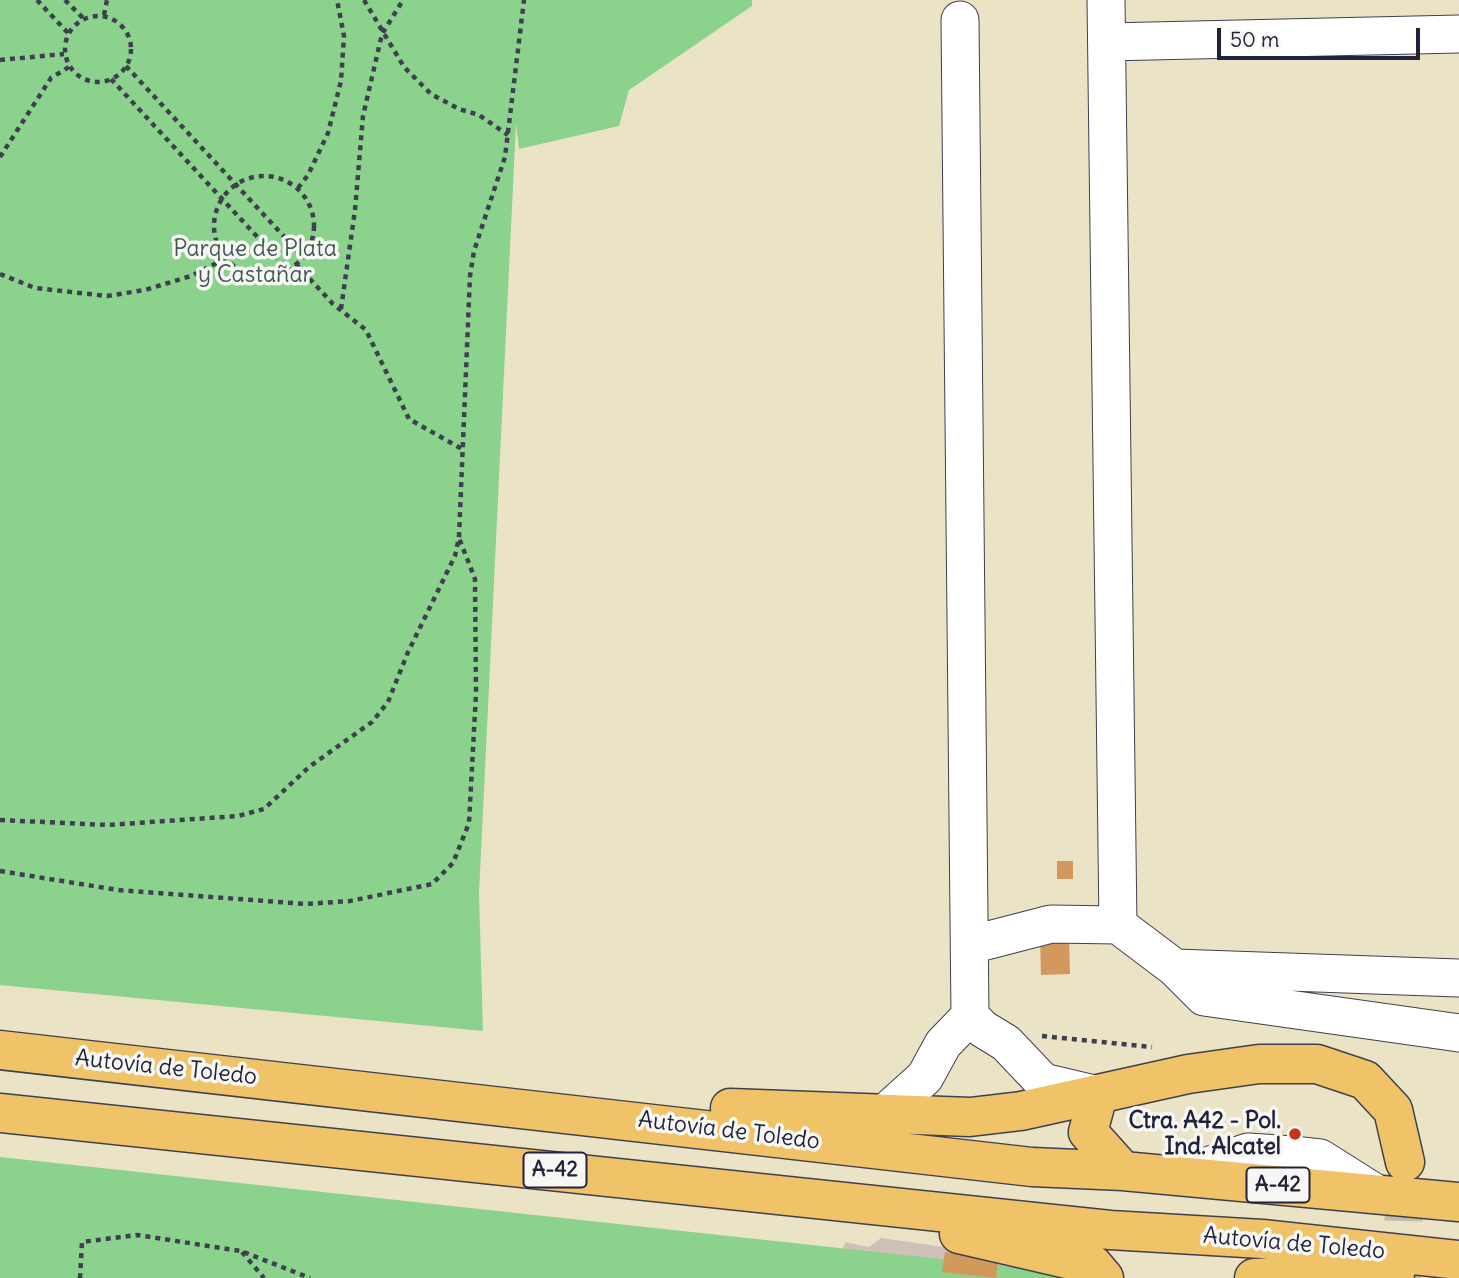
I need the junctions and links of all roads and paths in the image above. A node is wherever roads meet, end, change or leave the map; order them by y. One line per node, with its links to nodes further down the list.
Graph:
1 (37, 0): 12 (path)
2 (65, 0): 10 (path)
3 (107, 0): 9 (path)
4 (337, 0): 24 (path)
5 (364, 0): 14 (path)
6 (403, 0): 14 (path)
7 (524, 0): 21 (path)
8 (1106, 0): 15 (lane)
9 (104, 15): 10 (path); 18 (path)
10 (83, 18): 12 (path)
11 (960, 20): 37 (lane)
12 (68, 33): 16 (path)
13 (1459, 33): 15 (lane)
14 (382, 34): 21 (path); 31 (path)
15 (1107, 42): 36 (lane)
16 (64, 54): 17 (path); 19 (path)
17 (0, 60)
18 (127, 66): 20 (path); 23 (path)
19 (69, 67): 20 (path); 22 (path)
20 (111, 79): 25 (path)
21 (508, 135): 32 (path)
22 (0, 157)
23 (236, 185): 24 (path); 25 (path); 26 (path)
24 (298, 188): 26 (path)
25 (223, 200): 27 (path); 29 (path)
26 (303, 257): 28 (path)
27 (227, 258): 29 (path); 30 (path)
28 (296, 264): 29 (path); 31 (path)
29 (288, 270)
30 (0, 274)
31 (341, 309): 32 (path)
32 (462, 449): 33 (path)
33 (459, 537): 34 (path); 35 (path)
34 (0, 820)
35 (0, 871)
36 (1118, 925): 37 (lane); 38 (lane)
37 (970, 945): 40 (lane)
38 (1175, 968): 39 (lane); 41 (lane)
39 (1459, 978)
40 (970, 1016): 42 (lane); 48 (lane)
41 (1459, 1033)
42 (1006, 1043): 43 (path); 46 (lane)
43 (1159, 1047)
44 (0, 1050): 45 (highway, Autovía de Toledo / A-42)
45 (364, 1089): 48 (highway); 50 (highway, Autovía de Toledo / A-42)
46 (1098, 1095): 48 (highway); 49 (highway); 50 (highway)
47 (0, 1113): 51 (highway, Autovía de Toledo / A-42)
48 (884, 1114)
49 (1405, 1162)
50 (1123, 1171): 52 (highway, Autovía de Toledo / A-42)
51 (812, 1196): 54 (highway, Autovía de Toledo / A-42); 59 (highway)
52 (1459, 1202)
53 (241, 1251): 56 (path); 57 (path); 58 (path)
54 (1459, 1260)
55 (1459, 1273): 60 (highway)
56 (80, 1278)
57 (264, 1278)
58 (310, 1278)
59 (1104, 1278)
60 (1254, 1278)

